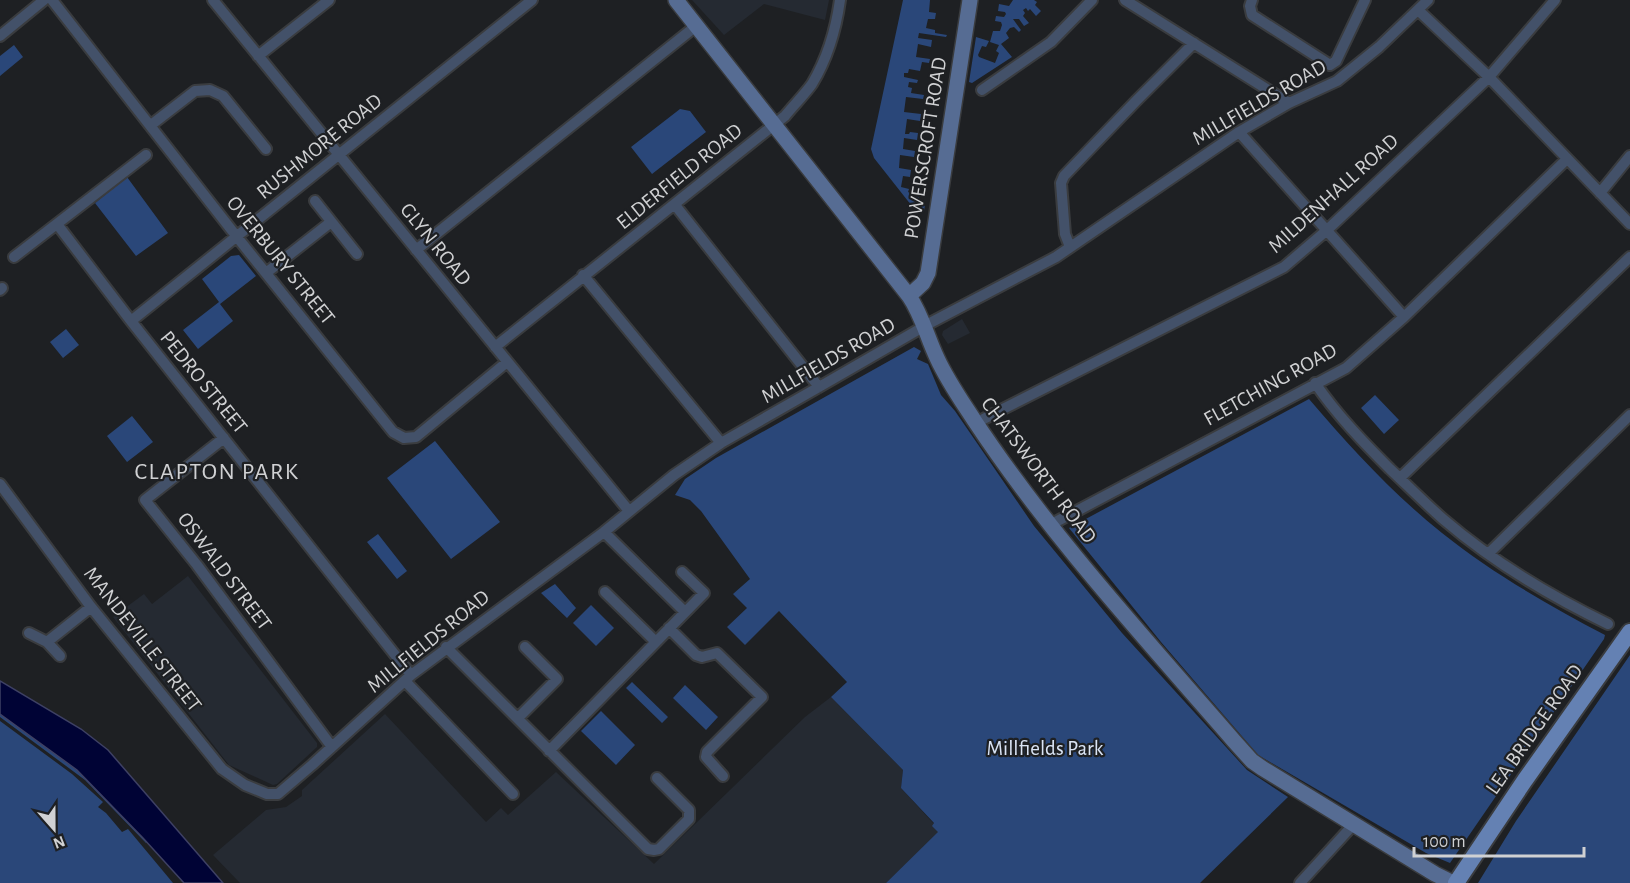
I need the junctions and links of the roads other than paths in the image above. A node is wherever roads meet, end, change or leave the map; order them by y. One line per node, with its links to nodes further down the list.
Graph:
1 (44, 0): 17 (street)
2 (52, 0): 23 (street, OVERBURY STREET)
3 (213, 0): 19 (street, GLYN ROAD)
4 (329, 0): 19 (street)
5 (532, 0): 28 (street, RUSHMORE ROAD)
6 (676, 0): 16 (street, CHATSWORTH ROAD)
7 (840, 0): 24 (street, ELDERFIELD ROAD)
8 (970, 0): 46 (street, POWERSCROFT ROAD)
9 (1092, 0): 21 (street)
10 (1125, 0): 18 (street)
11 (1252, 0): 12 (street)
12 (1365, 0)
13 (1428, 0): 15 (street, MILLFIELDS ROAD)
14 (1556, 0): 20 (street, MILDENHALL ROAD)
15 (1418, 10): 20 (street); 22 (street, MILLFIELDS ROAD)
16 (696, 26): 24 (street, CHATSWORTH ROAD); 40 (street)
17 (0, 36)
18 (1194, 43): 22 (street); 39 (street)
19 (258, 56): 28 (street, GLYN ROAD)
20 (1489, 77): 30 (street); 37 (street, MILDENHALL ROAD)
21 (982, 90)
22 (1289, 103): 25 (street, MILLFIELDS ROAD)
23 (151, 125): 26 (street); 38 (street, OVERBURY STREET)
24 (774, 125): 33 (street, ELDERFIELD ROAD); 46 (street, CHATSWORTH ROAD)
25 (1239, 132): 37 (street); 39 (street, MILLFIELDS ROAD)
26 (266, 149)
27 (146, 154): 35 (street)
28 (338, 156): 38 (street, RUSHMORE ROAD); 40 (street, GLYN ROAD)
29 (1630, 156): 31 (street)
30 (1567, 159): 31 (street); 47 (street, FLETCHING ROAD)
31 (1600, 193): 36 (street)
32 (315, 201): 34 (street)
33 (675, 206): 45 (street, ELDERFIELD ROAD); 53 (street)
34 (331, 222): 41 (street); 44 (street)
35 (57, 224): 42 (street); 48 (street, PEDRO STREET)
36 (1630, 224)
37 (1326, 231): 47 (street); 55 (street, MILDENHALL ROAD)
38 (237, 237): 44 (street, OVERBURY STREET); 48 (street, RUSHMORE ROAD)
39 (1070, 247): 49 (street, MILLFIELDS ROAD)
40 (416, 250): 50 (street, GLYN ROAD)
41 (357, 254)
42 (14, 257)
43 (1630, 257): 58 (street)
44 (266, 273): 51 (street, OVERBURY STREET)
45 (583, 275): 50 (street, ELDERFIELD ROAD); 57 (street)
46 (909, 296): 49 (street, CHATSWORTH ROAD)
47 (1404, 317): 52 (street, FLETCHING ROAD)
48 (131, 321): 56 (street, PEDRO STREET)
49 (925, 326): 53 (street, MILLFIELDS ROAD); 55 (street, CHATSWORTH ROAD)
50 (495, 347): 51 (street, GLYN ROAD)
51 (507, 362): 60 (street, GLYN ROAD)
52 (1315, 383): 58 (street); 61 (street, FLETCHING ROAD)
53 (819, 387): 57 (street, MILLFIELDS ROAD)
54 (1630, 415): 63 (street)
55 (976, 423): 61 (street, CHATSWORTH ROAD)
56 (224, 438): 77 (street, PEDRO STREET); 79 (street, OSWALD STREET)
57 (721, 443): 60 (street, MILLFIELDS ROAD)
58 (1400, 478): 63 (street)
59 (0, 484): 66 (street, MANDEVILLE STREET)
60 (629, 511): 62 (street, MILLFIELDS ROAD)
61 (1050, 525): 85 (street, CHATSWORTH ROAD)
62 (604, 532): 67 (street); 74 (street, MILLFIELDS ROAD)
63 (1489, 553): 68 (street)
64 (682, 572): 67 (street)
65 (605, 592): 73 (street)
66 (91, 607): 72 (street); 84 (street, MANDEVILLE STREET)
67 (686, 612): 69 (street)
68 (1608, 624)
69 (669, 628): 73 (street); 81 (street)
70 (1630, 632): 87 (main road, LEA BRIDGE ROAD)
71 (29, 633): 72 (street)
72 (47, 642): 76 (street)
73 (656, 642): 80 (street)
74 (446, 647): 77 (street, MILLFIELDS ROAD); 78 (street)
75 (525, 647): 78 (street)
76 (60, 656)
77 (408, 678): 79 (street, MILLFIELDS ROAD); 83 (street, PEDRO STREET)
78 (518, 718): 80 (street)
79 (332, 747): 84 (street, MILLFIELDS ROAD)
80 (549, 751): 82 (street)
81 (723, 776)
82 (657, 778)
83 (513, 794)
84 (274, 795)
85 (1353, 825): 86 (street); 87 (street, CHATSWORTH ROAD)
86 (1300, 883)
87 (1454, 883)

